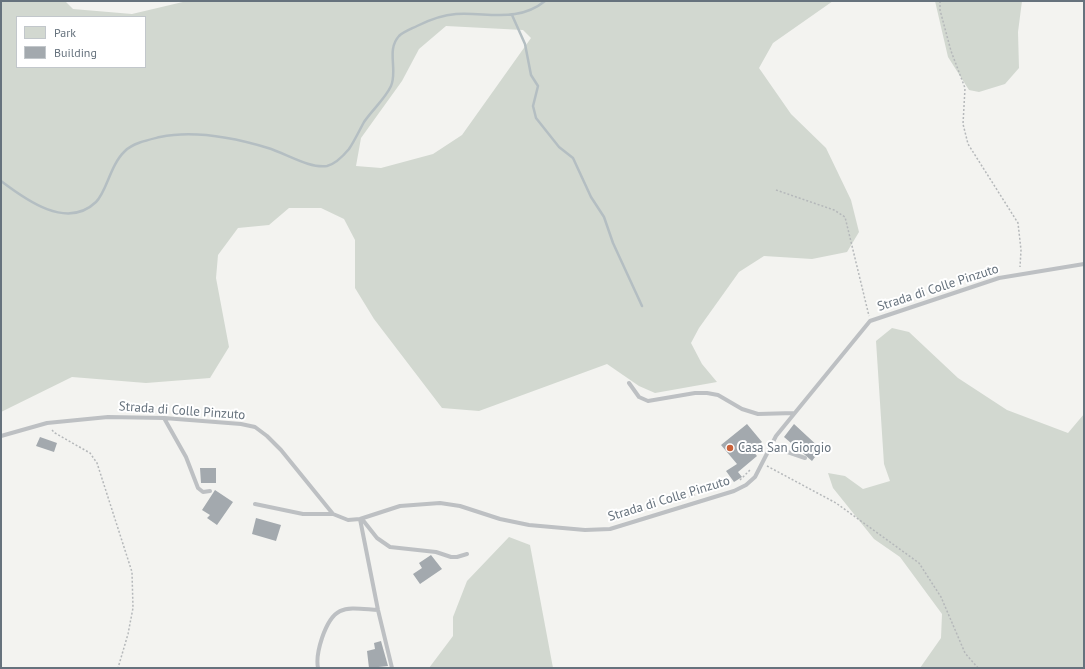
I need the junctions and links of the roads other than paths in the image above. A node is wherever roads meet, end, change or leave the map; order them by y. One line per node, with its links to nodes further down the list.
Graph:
1 (1084, 264): 3 (lane, Strada di Colle Pinzuto)
2 (629, 382): 3 (lane)
3 (794, 413): 6 (lane, Strada di Colle Pinzuto)
4 (164, 418): 5 (lane, Strada di Colle Pinzuto); 8 (lane); 10 (lane, Strada di Colle Pinzuto)
5 (1, 436)
6 (770, 446): 7 (lane); 11 (lane, Strada di Colle Pinzuto)
7 (805, 458)
8 (210, 491)
9 (255, 504): 10 (lane)
10 (334, 514): 11 (lane, Strada di Colle Pinzuto)
11 (361, 519): 12 (lane); 13 (lane)
12 (467, 554)
13 (378, 610): 14 (lane); 15 (lane)
14 (318, 668)
15 (392, 668)

